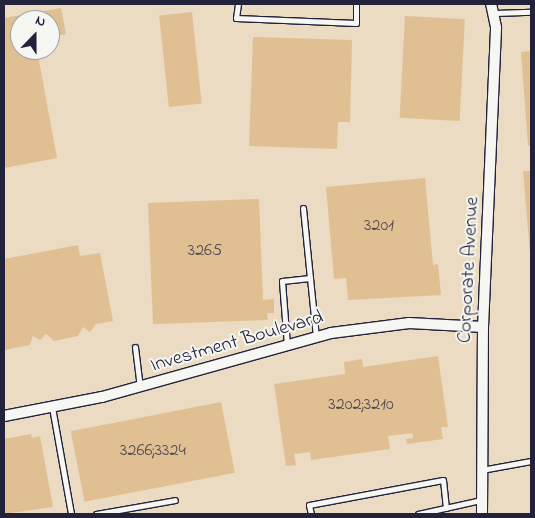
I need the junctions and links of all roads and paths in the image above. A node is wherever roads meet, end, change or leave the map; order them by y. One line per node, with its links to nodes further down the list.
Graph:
1 (238, 4): 2 (lane)
2 (356, 4)
3 (493, 8): 4 (lane); 7 (street, Corporate Avenue)
4 (531, 12)
5 (303, 208): 6 (lane)
6 (310, 278): 8 (lane); 9 (lane)
7 (483, 328): 8 (street, Investment Boulevard); 15 (street, Corporate Avenue)
8 (316, 337): 9 (street, Investment Boulevard)
9 (287, 345): 11 (street, Investment Boulevard)
10 (135, 348): 11 (lane)
11 (140, 387): 12 (street, Investment Boulevard)
12 (52, 407): 13 (street, Investment Boulevard); 19 (lane)
13 (4, 416)
14 (531, 461): 15 (lane)
15 (480, 470): 17 (street, Corporate Avenue)
16 (175, 500): 20 (lane)
17 (481, 500): 18 (lane); 23 (street, Corporate Avenue)
18 (446, 508): 21 (lane); 22 (lane)
19 (71, 514)
20 (96, 514)
21 (311, 514)
22 (418, 514)
23 (482, 514)

